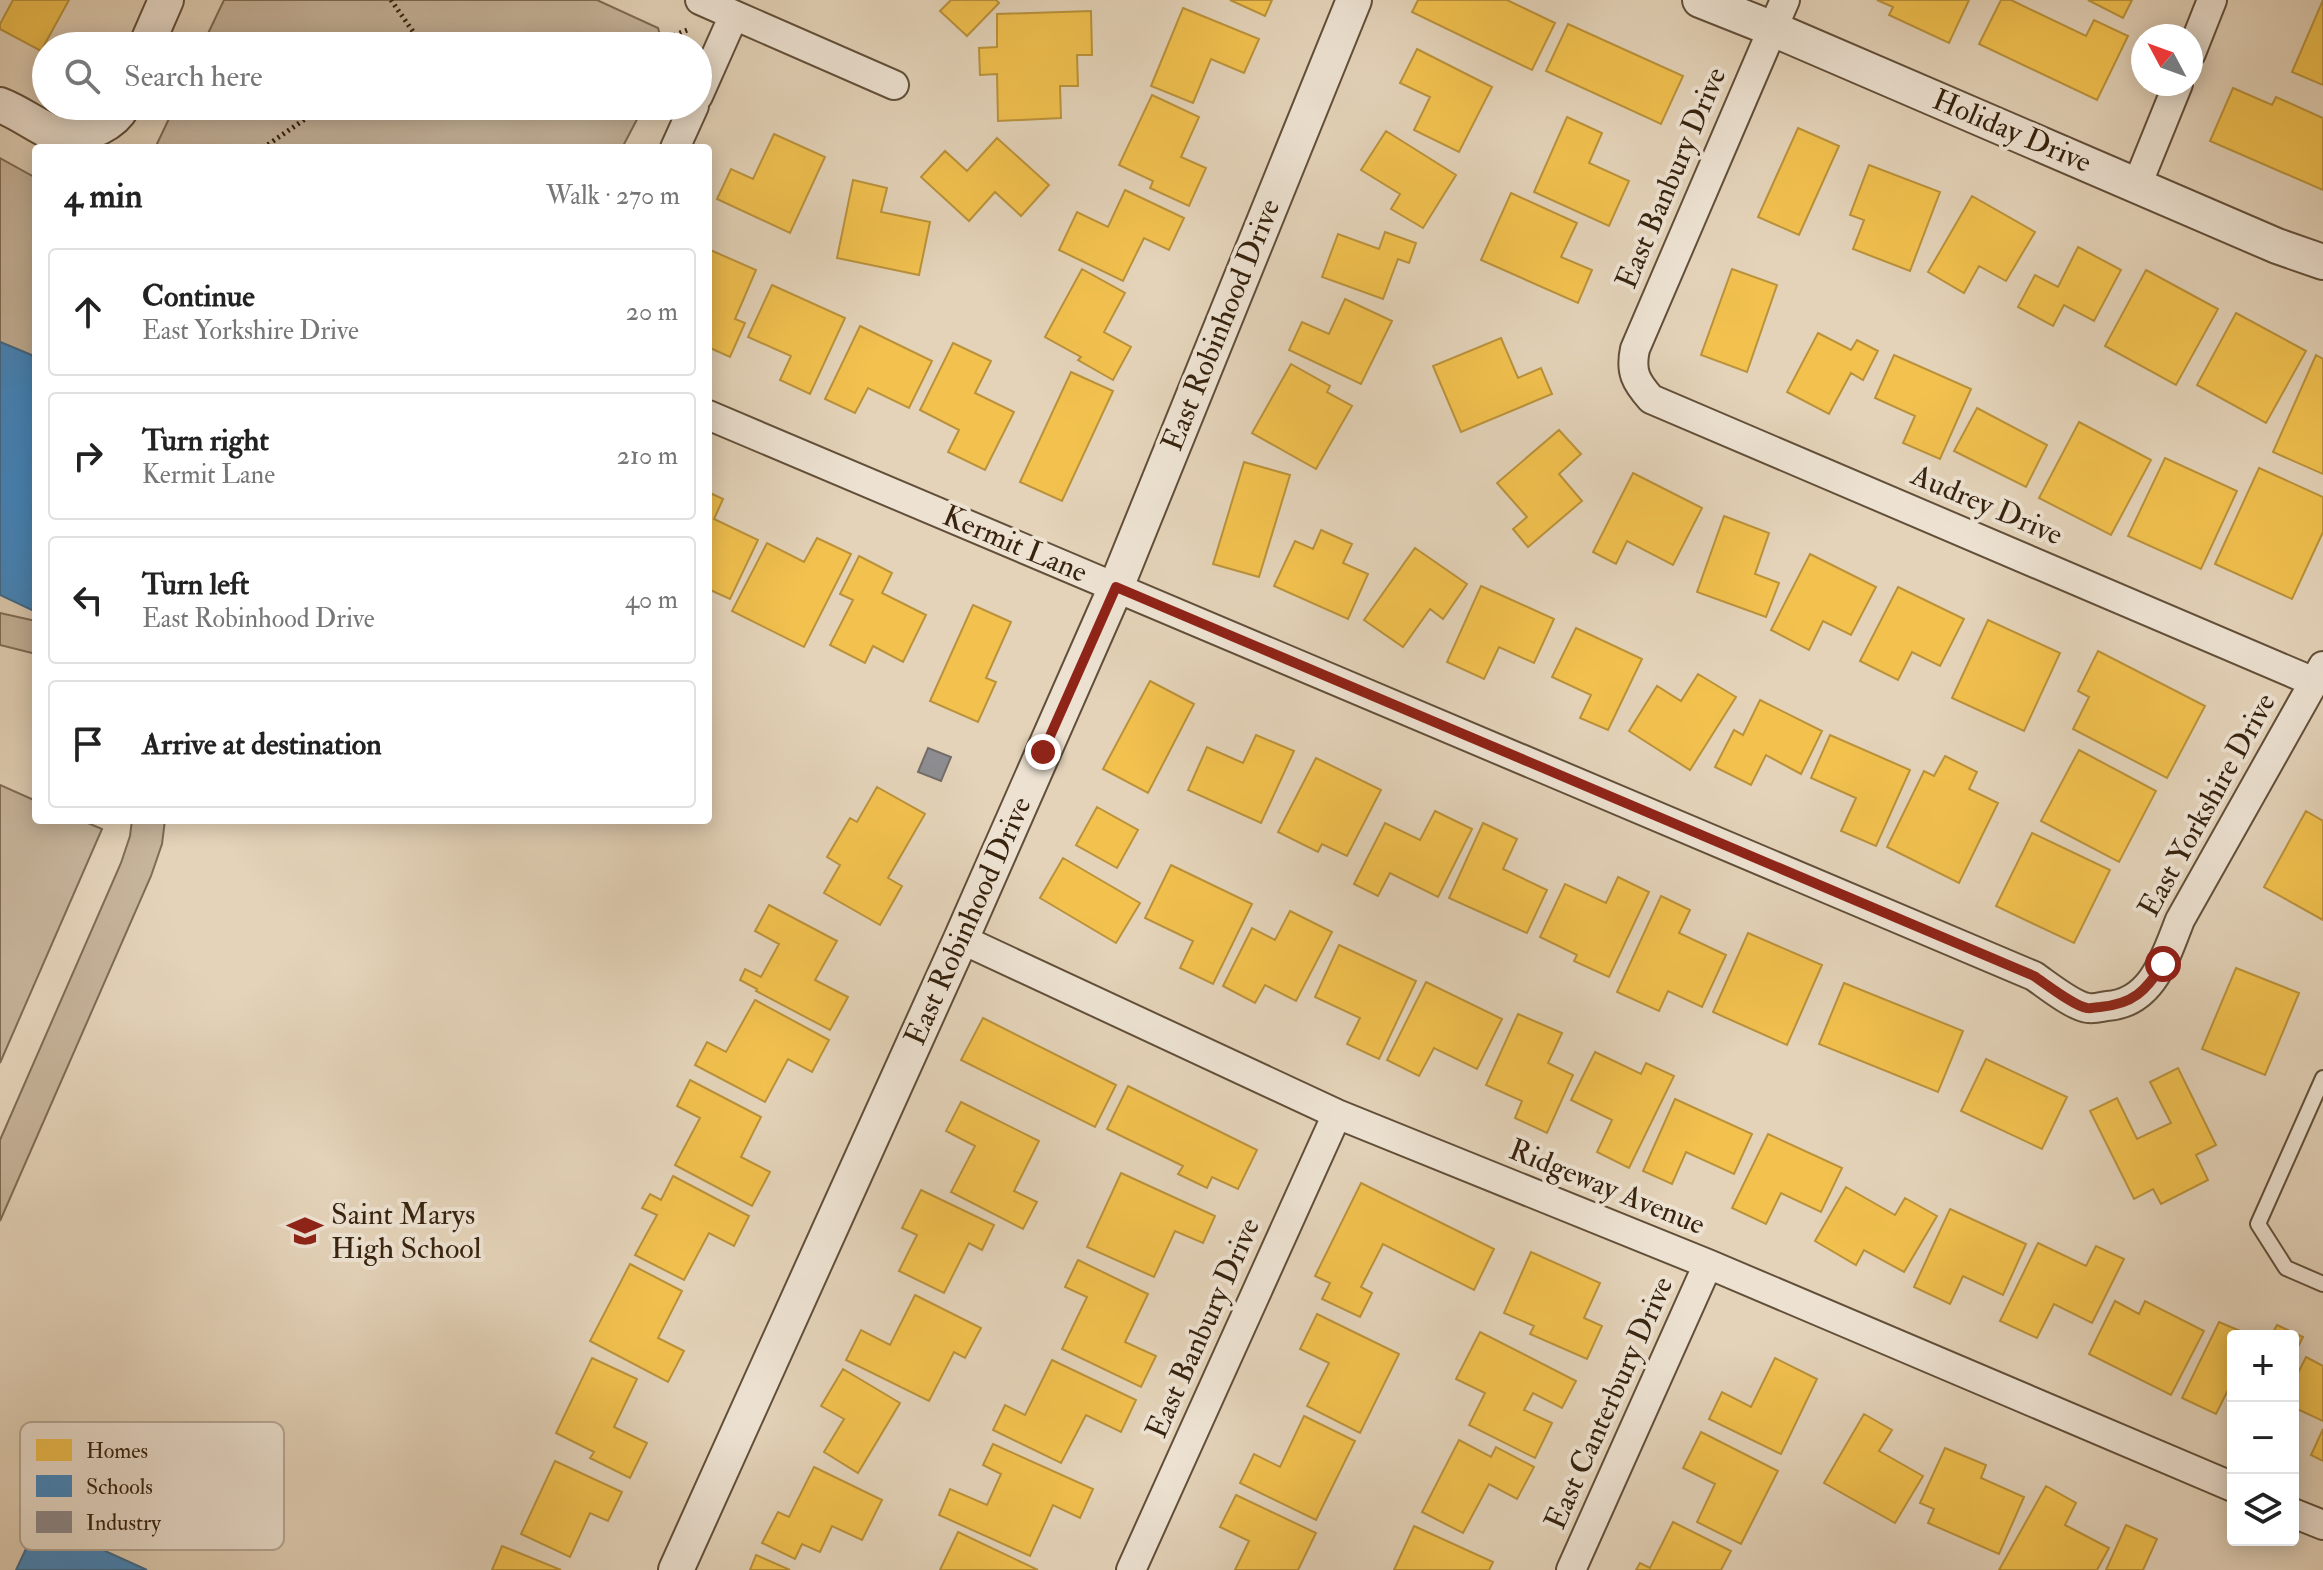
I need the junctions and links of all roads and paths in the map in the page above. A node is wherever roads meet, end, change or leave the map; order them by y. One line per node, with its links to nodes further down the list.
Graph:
1 (166, 0): 10 (street)
2 (391, 0): 11 (path)
3 (700, 0): 8 (street)
4 (1354, 0): 25 (street, East Robinhood Drive)
5 (1700, 0): 7 (street, Holiday Drive)
6 (2212, 0): 9 (street)
7 (1779, 14): 21 (street, Holiday Drive); 23 (street, East Banbury Drive)
8 (734, 15): 12 (street); 13 (street)
9 (2202, 24)
10 (152, 32)
11 (411, 32)
12 (712, 64)
13 (894, 85)
14 (2173, 96): 21 (street)
15 (0, 105): 16 (street)
16 (108, 120)
17 (304, 120): 19 (path)
18 (688, 120): 20 (street)
19 (269, 144)
20 (677, 144)
21 (2137, 185): 22 (street, Holiday Drive)
22 (2323, 262)
23 (1639, 385): 26 (street, Audrey Drive)
24 (712, 417): 25 (street, Kermit Lane)
25 (1116, 587): 27 (street, East Robinhood Drive); 28 (street, Kermit Lane)
26 (2318, 674): 28 (street, East Yorkshire Drive)
27 (961, 939): 30 (street, Ridgeway Avenue); 36 (street, East Robinhood Drive)
28 (2116, 1006)
29 (2323, 1078): 32 (lane)
30 (1337, 1114): 31 (street, Ridgeway Avenue); 37 (street, East Banbury Drive)
31 (1708, 1264): 33 (street, Ridgeway Avenue); 38 (street, East Canterbury Drive)
32 (2323, 1284)
33 (2227, 1484)
34 (2299, 1515): 35 (street)
35 (2323, 1525)
36 (676, 1570)
37 (1131, 1570)
38 (1571, 1570)

